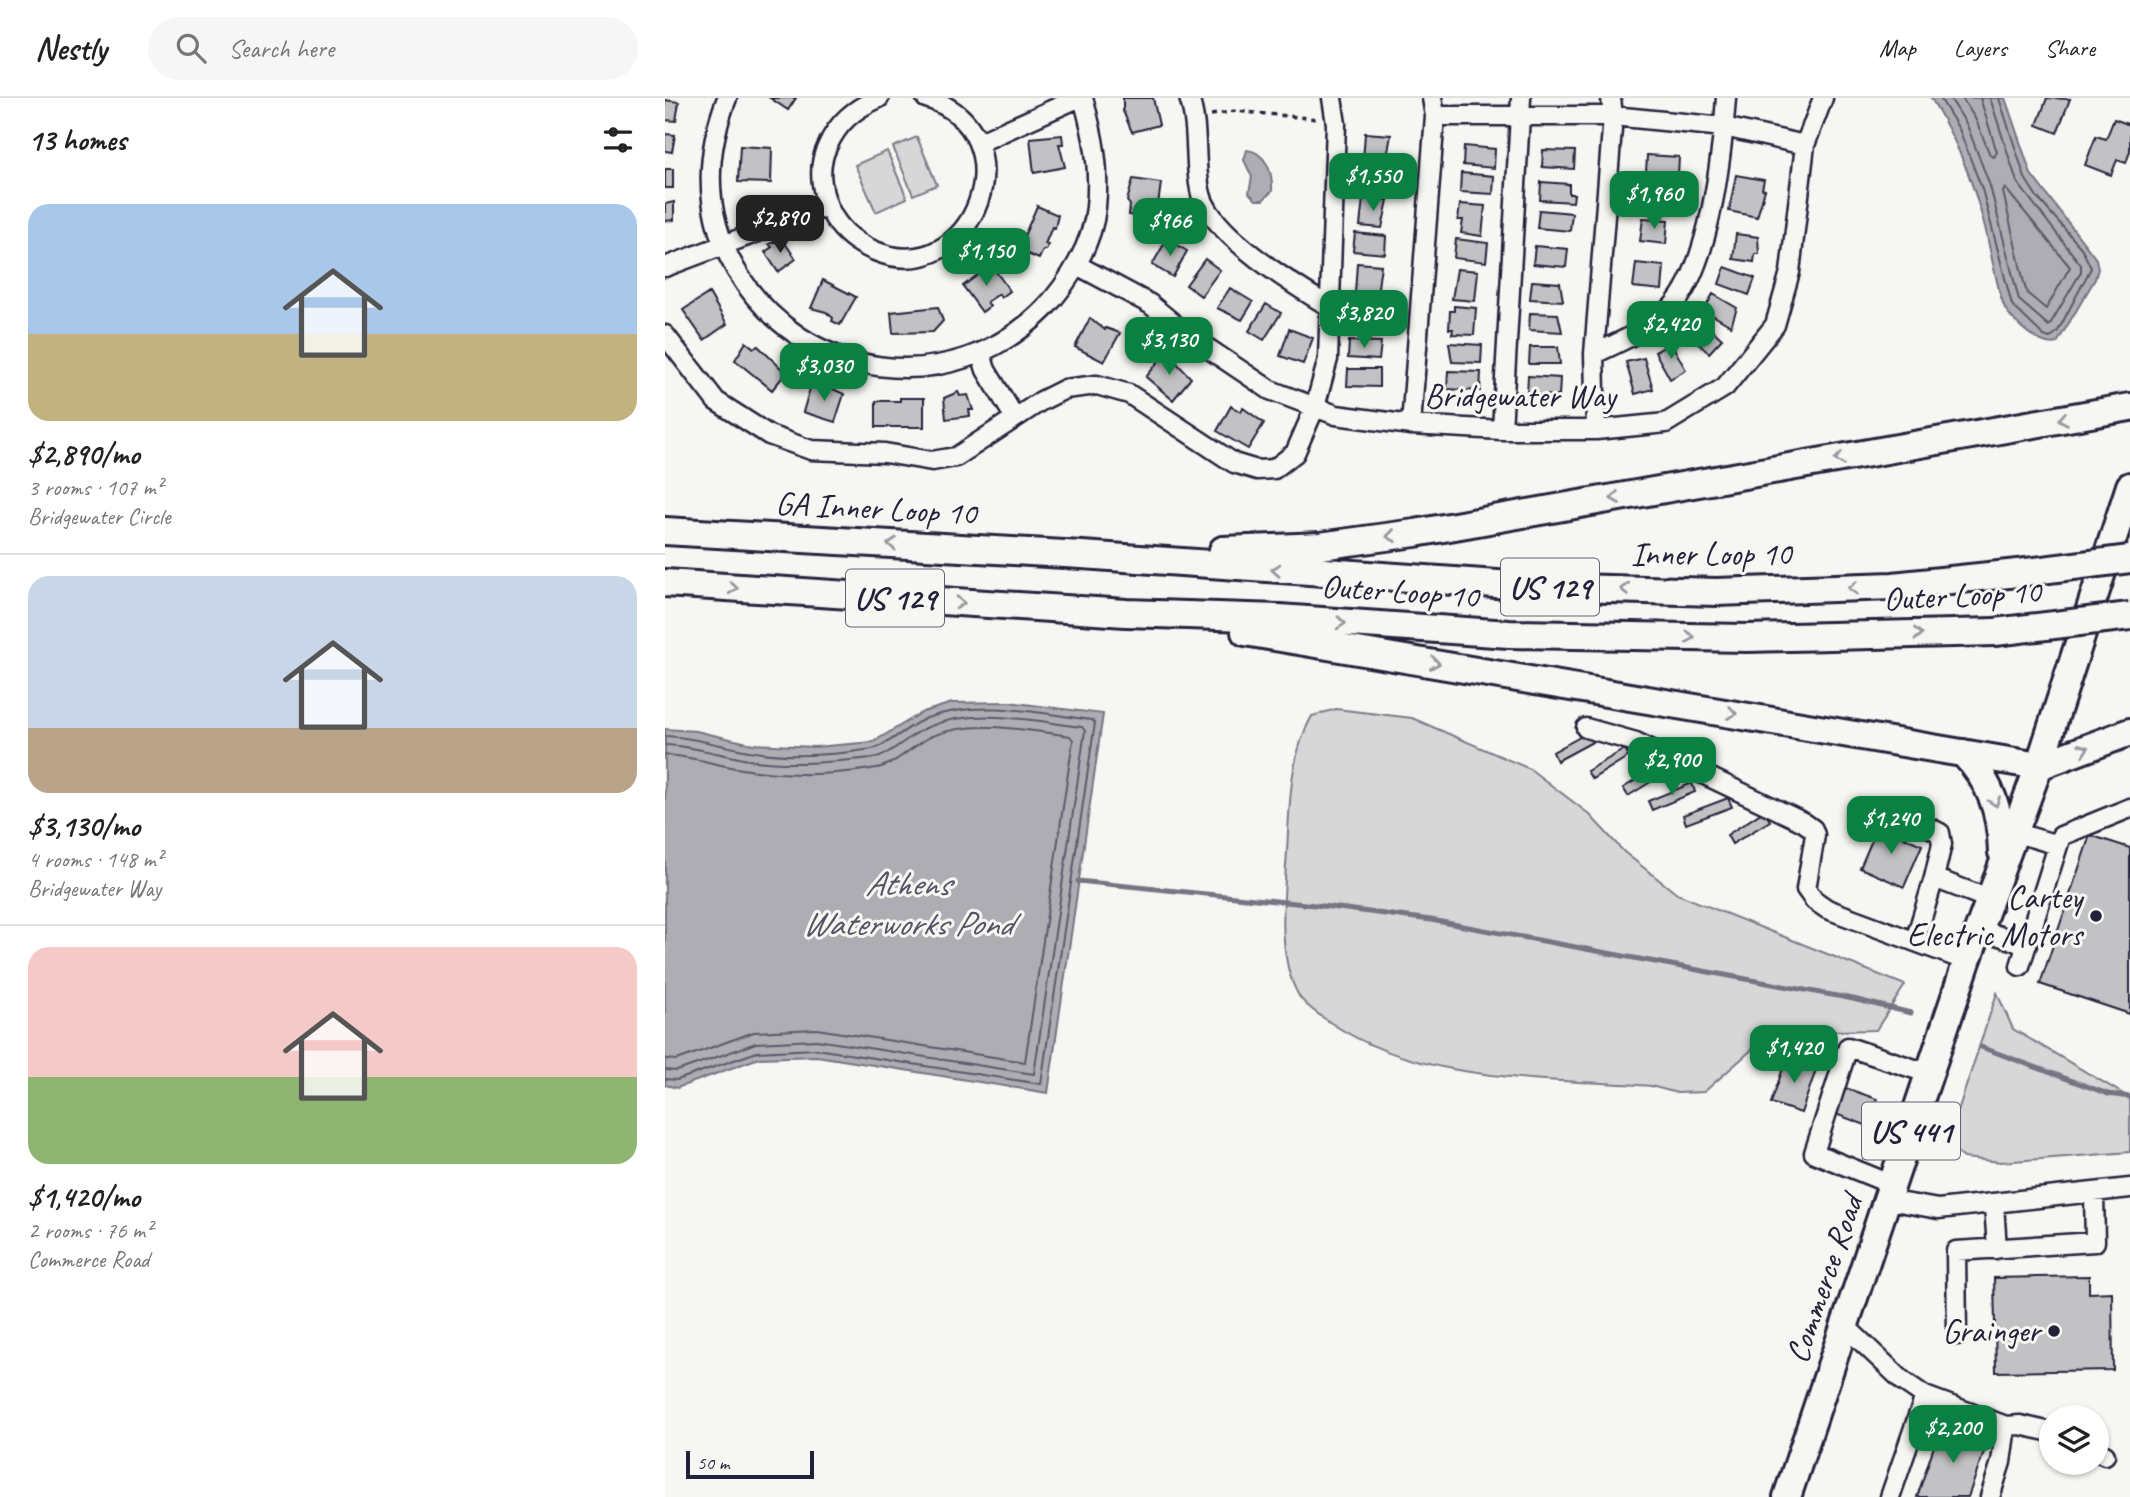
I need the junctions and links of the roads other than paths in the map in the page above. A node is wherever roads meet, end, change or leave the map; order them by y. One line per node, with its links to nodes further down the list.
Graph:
1 (727, 98): 17 (street)
2 (879, 98): 16 (street)
3 (926, 98): 14 (street)
4 (1080, 98): 14 (street); 18 (street)
5 (1189, 98): 20 (street)
6 (1332, 98): 20 (street)
7 (1432, 98): 12 (street)
8 (1726, 98): 13 (street)
9 (1823, 98): 15 (street, Bridgewater Way)
10 (1521, 107): 11 (street); 12 (street); 29 (street)
11 (1612, 107): 13 (street); 23 (street)
12 (1435, 116): 27 (street)
13 (1724, 127): 15 (street); 23 (street)
14 (978, 143): 16 (street)
15 (1805, 145): 28 (street, Bridgewater Way)
16 (827, 206): 17 (street)
17 (722, 247): 19 (street); 22 (street)
18 (1077, 265): 22 (street); 24 (street, Bridgewater Way)
19 (665, 267)
20 (1330, 307): 24 (street)
21 (665, 335): 26 (street)
22 (981, 354): 26 (street)
23 (1594, 354): 28 (street)
24 (1315, 407): 26 (street); 27 (street, Bridgewater Way)
25 (2130, 407): 32 (highway, one-way to 32)
26 (1015, 418)
27 (1411, 425): 29 (street, Bridgewater Way)
28 (1596, 429): 29 (street, Bridgewater Way)
29 (1502, 430)
30 (2130, 486): 40 (highway, Commerce Road / US 441)
31 (665, 531): 32 (highway, GA Inner Loop 10 / US 129, one-way to 31)
32 (1082, 555): 33 (highway, Inner Loop 10 / US 129, one-way to 32, bridge)
33 (2130, 559)
34 (665, 583): 35 (highway, Outer Loop 10 / US 129, one-way to 35)
35 (1126, 613): 36 (highway, Outer Loop 10 / US 129, one-way to 36, bridge); 39 (highway, one-way to 39)
36 (2130, 616)
37 (1586, 728): 49 (street)
38 (2130, 732): 40 (highway, one-way to 38)
39 (1963, 752): 40 (highway); 45 (highway, one-way to 45)
40 (2039, 766): 43 (highway, Commerce Road / US 441)
41 (2130, 808): 44 (street)
42 (1905, 815): 46 (street)
43 (2013, 832): 44 (street); 45 (highway, Commerce Road / US 441)
44 (2058, 845): 50 (street)
45 (2002, 860): 47 (highway, Commerce Road / US 441)
46 (1934, 878): 47 (street); 49 (street)
47 (1989, 899): 48 (highway, Commerce Road / US 441)
48 (1979, 929): 50 (street); 51 (highway, Commerce Road / US 441)
49 (1915, 940): 51 (street)
50 (2027, 945): 52 (street)
51 (1967, 961): 53 (highway, Commerce Road / US 441)
52 (2020, 965)
53 (1930, 1074): 55 (highway, Commerce Road / US 441); 55 (street)
54 (2130, 1188): 56 (street)
55 (1890, 1192): 57 (street); 59 (highway, Commerce Road / US 441)
56 (2094, 1193): 57 (street); 58 (street)
57 (1994, 1204): 58 (street)
58 (1997, 1249): 60 (street)
59 (1845, 1326): 61 (street); 64 (highway, Commerce Road / US 441)
60 (1957, 1335)
61 (1925, 1396): 62 (street); 65 (street)
62 (2006, 1426): 63 (street); 66 (street)
63 (2039, 1429)
64 (1787, 1497)
65 (1890, 1497)
66 (1990, 1497)

